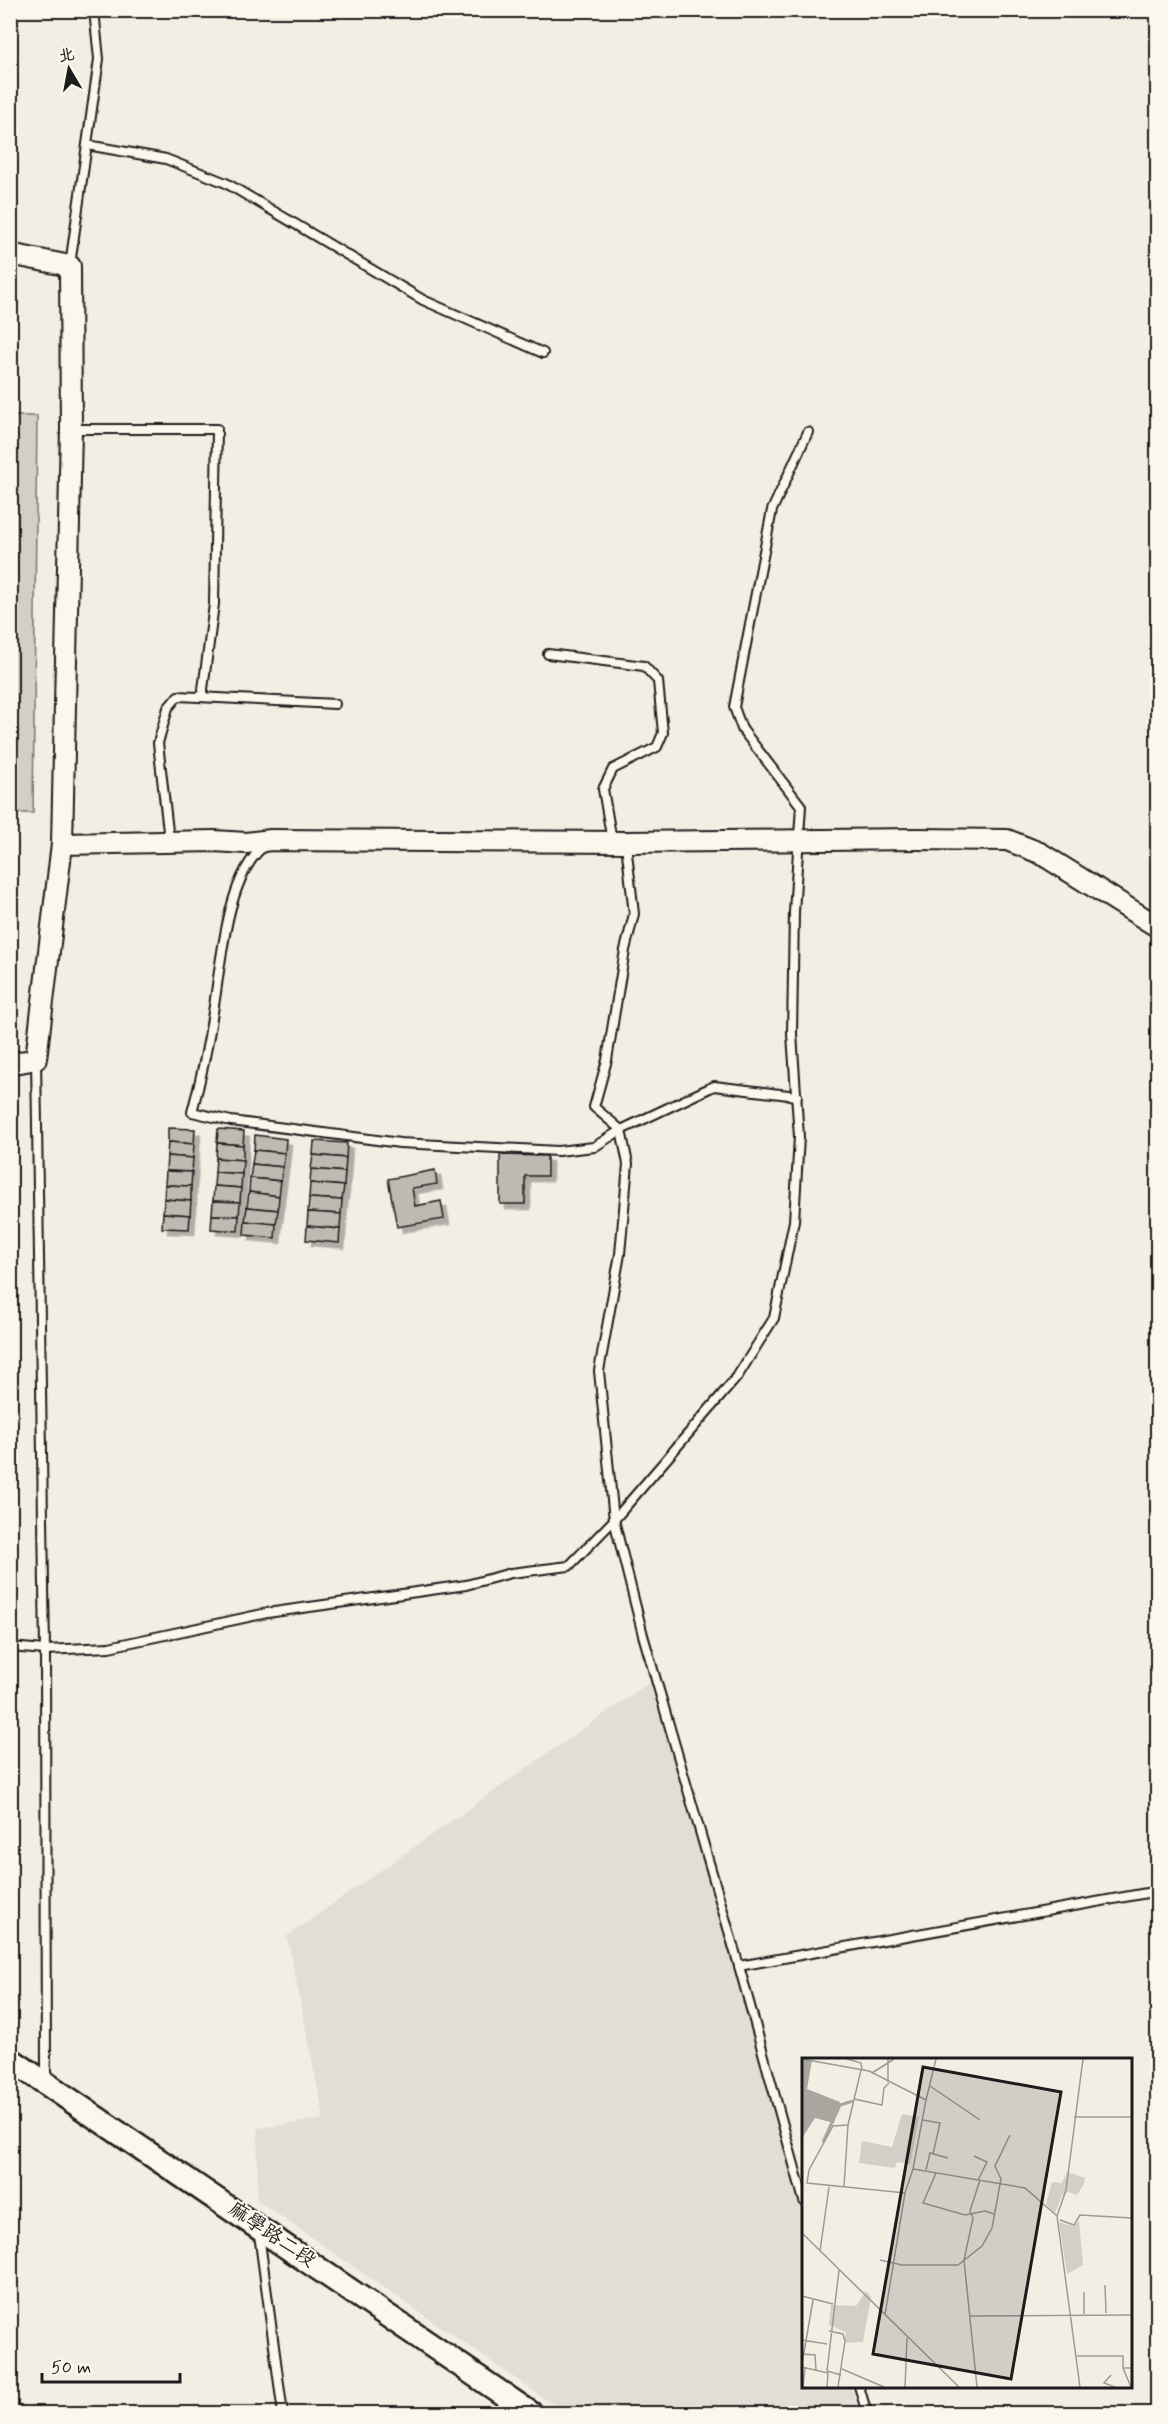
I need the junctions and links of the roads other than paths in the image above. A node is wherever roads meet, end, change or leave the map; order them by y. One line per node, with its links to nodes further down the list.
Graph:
1 (94, 10): 2 (lane)
2 (87, 145): 4 (lane); 5 (lane)
3 (10, 254): 4 (street)
4 (70, 266): 6 (street)
5 (543, 353)
6 (72, 429): 9 (lane); 15 (street)
7 (808, 432): 12 (lane)
8 (548, 654): 14 (lane)
9 (202, 697): 10 (lane); 13 (lane)
10 (335, 704)
11 (271, 840): 13 (street); 14 (street); 20 (lane)
12 (800, 841): 14 (street); 16 (street); 19 (lane)
13 (169, 842): 15 (street)
14 (619, 842): 20 (lane)
15 (62, 844): 17 (street)
16 (1158, 927)
17 (36, 1059): 18 (street); 23 (lane)
18 (10, 1064)
19 (797, 1096): 20 (lane); 21 (lane)
20 (621, 1130): 21 (lane)
21 (614, 1520): 23 (lane); 25 (lane)
22 (10, 1647): 23 (lane)
23 (45, 1650): 27 (lane)
24 (1158, 1891): 25 (lane)
25 (739, 1966): 28 (lane)
26 (10, 2059): 27 (main road, 麻學路二段)
27 (46, 2083): 29 (main road, 麻學路二段)
28 (802, 2194)
29 (258, 2225): 31 (lane); 32 (main road, 麻學路二段)
30 (860, 2388): 33 (lane)
31 (283, 2414)
32 (532, 2414)
33 (867, 2414)

